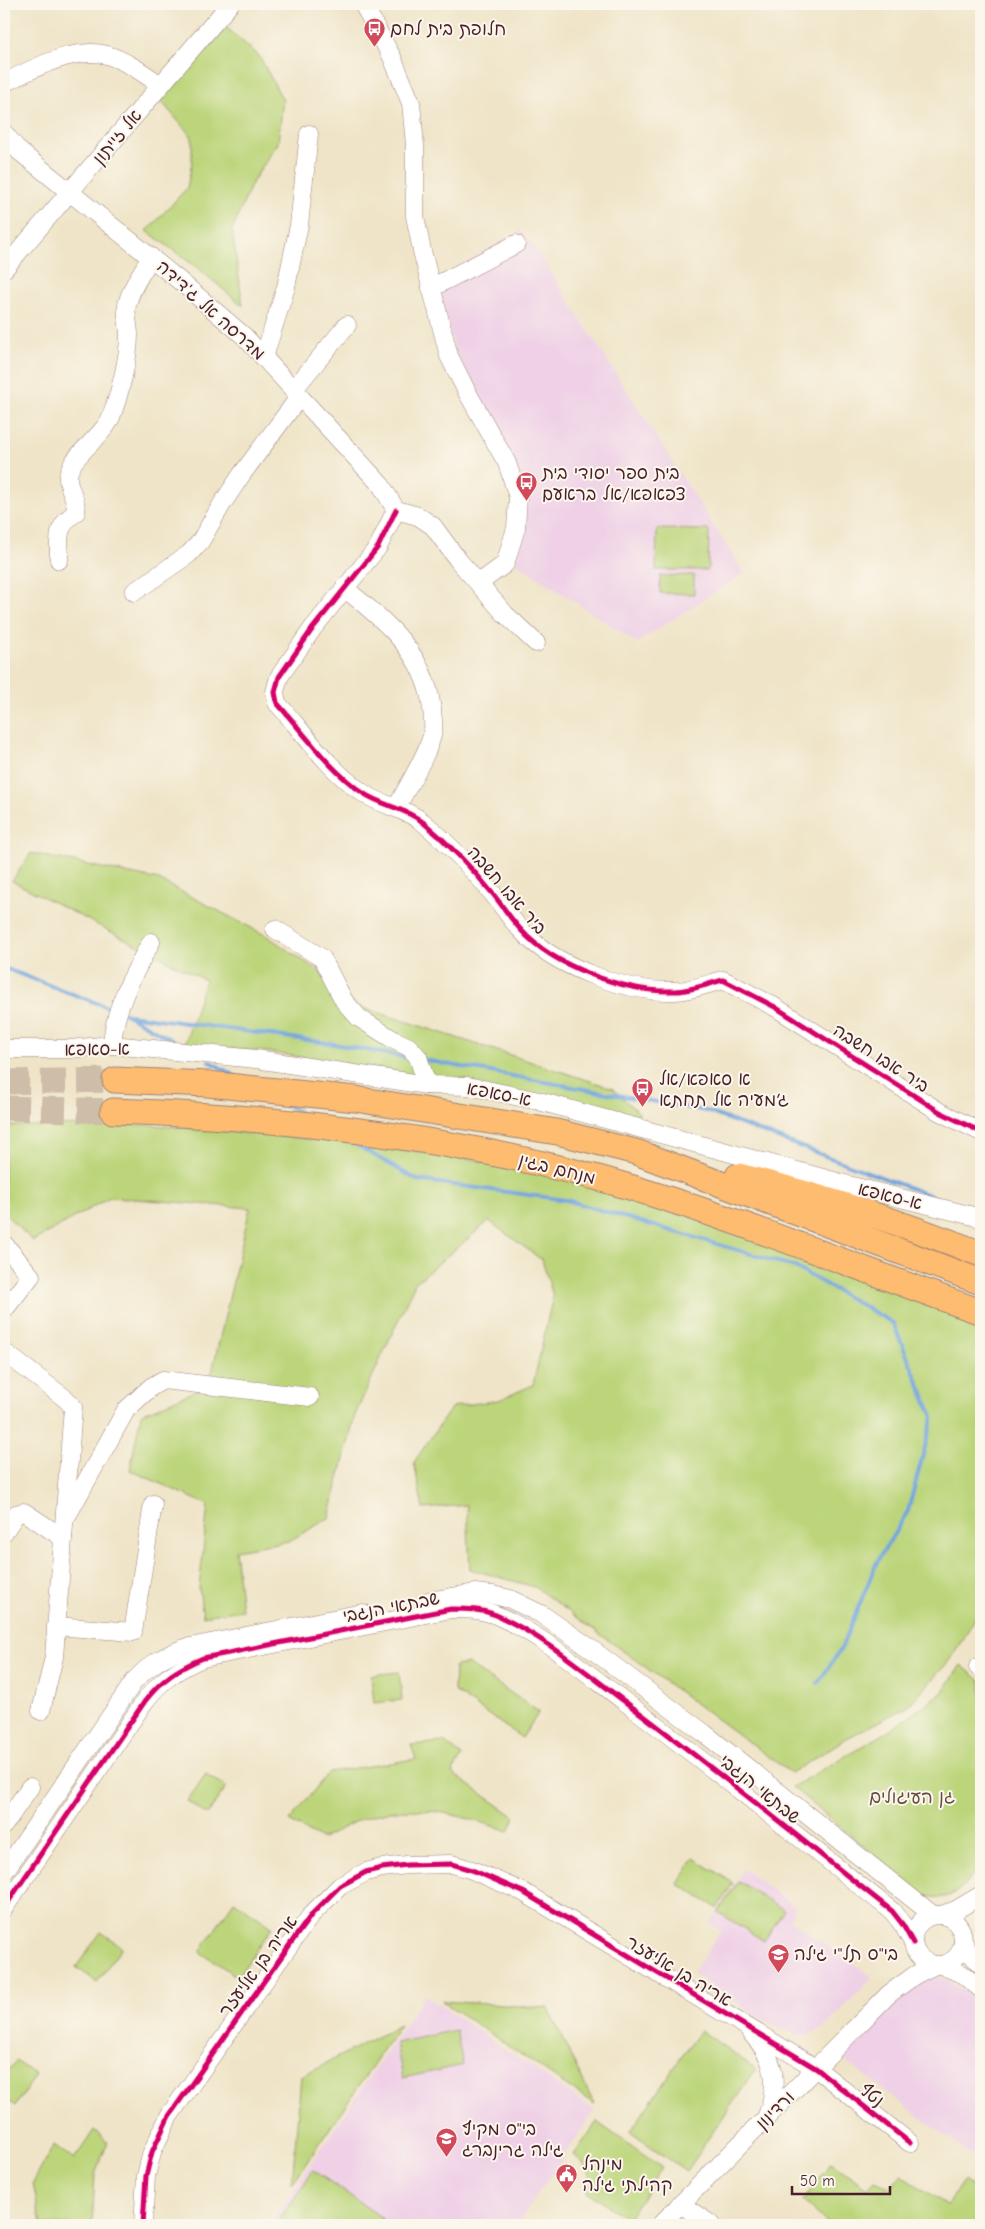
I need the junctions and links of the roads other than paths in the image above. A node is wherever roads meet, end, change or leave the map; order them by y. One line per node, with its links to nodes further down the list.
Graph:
1 (230, 4): 4 (street, אל זייתון)
2 (363, 4): 11 (street)
3 (4, 83): 4 (street)
4 (161, 85): 7 (street, אל זייתון)
5 (4, 133): 7 (street, מדרסה אל ג'דידה)
6 (309, 134): 13 (street)
7 (70, 192): 9 (street, מדרסה אל ג'דידה); 10 (street, אל זייתון)
8 (516, 244): 11 (street)
9 (151, 257): 13 (street, מדרסה אל ג'דידה); 16 (street)
10 (4, 269)
11 (431, 288): 17 (street)
12 (347, 326): 14 (street)
13 (264, 357): 14 (street, מדרסה אל ג'דידה)
14 (297, 392): 15 (street, מדרסה אל ג'דידה); 19 (street)
15 (396, 510): 17 (street); 18 (street, ביר אבו חשבה)
16 (59, 560)
17 (479, 583): 20 (street)
18 (344, 588): 21 (street); 21 (street, ביר אבו חשבה)
19 (134, 592)
20 (536, 643)
21 (397, 807): 29 (street, ביר אבו חשבה)
22 (275, 929): 27 (street)
23 (151, 942): 24 (street)
24 (112, 1046): 25 (street, א-סאפא); 27 (street, א-סאפא)
25 (4, 1049)
26 (115, 1080): 30 (highway, מנחם בגין)
27 (427, 1085): 31 (street, א-סאפא)
28 (113, 1111): 34 (highway, מנחם בגין)
29 (981, 1132)
30 (636, 1152): 33 (highway); 35 (highway, מנחם בגין)
31 (981, 1218)
32 (4, 1244): 36 (street)
33 (981, 1254)
34 (876, 1275): 37 (highway, מנחם בגין); 38 (highway)
35 (981, 1282)
36 (4, 1310)
37 (981, 1312)
38 (981, 1330)
39 (4, 1352): 42 (street)
40 (310, 1397): 42 (street)
41 (153, 1504): 45 (street)
42 (65, 1520): 44 (street)
43 (4, 1532): 44 (street)
44 (63, 1538): 45 (street)
45 (56, 1626): 46 (street)
46 (41, 1711)
47 (30, 1787): 48 (street)
48 (4, 1825)
49 (4, 1872): 52 (street, שבתאי הנגבי)
50 (981, 1897): 52 (street); 53 (street)
51 (4, 1908): 54 (street, שבתאי הנגבי)
52 (937, 1915): 53 (street); 54 (street)
53 (963, 1938): 55 (street); 56 (street)
54 (914, 1947): 56 (street); 58 (street, ורדינון)
55 (981, 1964)
56 (938, 1965): 57 (street); 58 (street, ורדינון)
57 (981, 1989)
58 (890, 1994): 60 (street, ורדינון)
59 (745, 2026): 60 (street, אריה בן אליעזר); 61 (street); 64 (street, אריה בן אליעזר)
60 (817, 2069): 61 (street, ורדינון); 62 (street, נטף)
61 (766, 2118): 63 (street, ורדינון)
62 (910, 2142)
63 (680, 2204): 65 (street, ורדינון); 66 (street)
64 (142, 2225)
65 (660, 2225)
66 (712, 2225)

